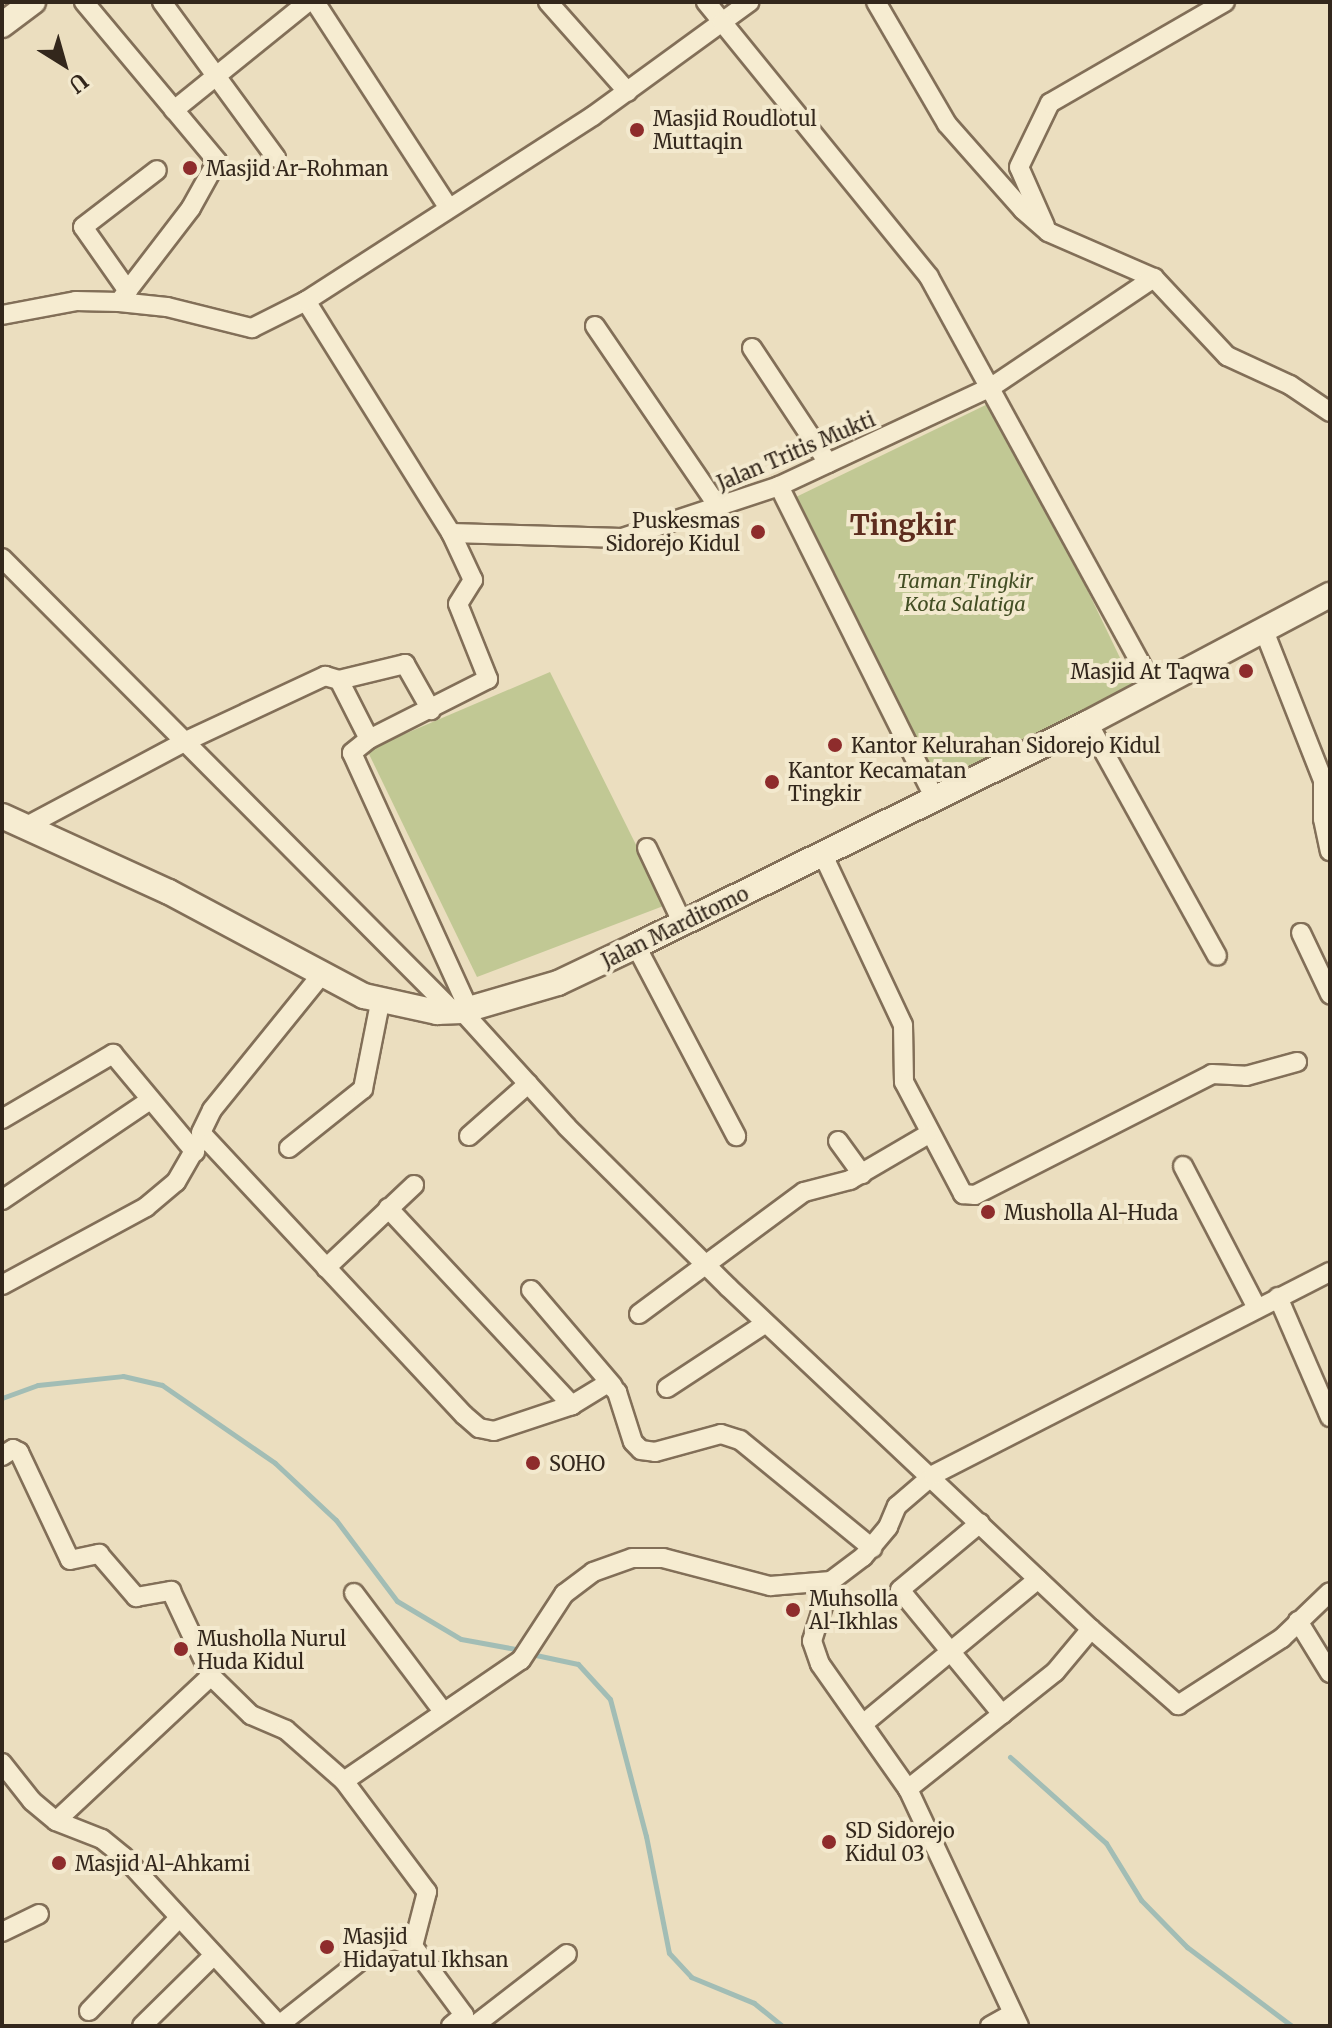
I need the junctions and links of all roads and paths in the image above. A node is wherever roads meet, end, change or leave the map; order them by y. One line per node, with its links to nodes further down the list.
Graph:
1 (33, 2): 12 (street)
2 (84, 2): 15 (street)
3 (162, 2): 13 (street)
4 (308, 2): 13 (street)
5 (315, 2): 18 (street)
6 (548, 2): 14 (street)
7 (706, 2): 11 (street)
8 (750, 2): 11 (street)
9 (876, 2): 19 (street)
10 (1225, 2): 19 (street)
11 (722, 22): 14 (street); 26 (street)
12 (2, 25)
13 (217, 75): 15 (street); 16 (street)
14 (628, 92): 18 (street)
15 (174, 110): 21 (street)
16 (276, 158)
17 (157, 170): 21 (street)
18 (447, 205): 22 (street)
19 (1048, 232): 20 (street)
20 (1154, 278): 26 (street, Jalan Tritis Mukti); 27 (street)
21 (124, 297): 22 (street); 23 (street)
22 (306, 301): 31 (street)
23 (2, 315)
24 (595, 326): 30 (street)
25 (752, 348): 28 (street)
26 (993, 386): 28 (street, Jalan Tritis Mukti); 36 (street)
27 (1330, 412)
28 (828, 463): 29 (street, Jalan Tritis Mukti)
29 (779, 486): 30 (street, Jalan Tritis Mukti); 41 (street)
30 (719, 508): 31 (street, Jalan Tritis Mukti)
31 (451, 533): 37 (street)
32 (2, 558): 40 (street)
33 (1330, 595): 34 (street, Jalan Marditomo)
34 (1263, 628): 36 (street, Jalan Marditomo); 45 (street)
35 (339, 680): 37 (street); 39 (street); 40 (street)
36 (1152, 685): 38 (street, Jalan Marditomo)
37 (431, 710): 39 (street)
38 (1088, 723): 41 (street, Jalan Marditomo); 50 (street)
39 (369, 739): 54 (street)
40 (184, 742): 43 (street); 54 (street)
41 (935, 799): 46 (street, Jalan Marditomo)
42 (2, 816): 43 (street, Jalan Marditomo)
43 (25, 827): 51 (street, Jalan Marditomo)
44 (647, 848): 47 (street)
45 (1330, 851)
46 (823, 855): 47 (street, Jalan Marditomo); 60 (street)
47 (683, 924): 49 (street, Jalan Marditomo)
48 (1301, 933): 52 (street)
49 (636, 946): 54 (street, Jalan Marditomo); 62 (street)
50 (1217, 956)
51 (322, 974): 53 (street, Jalan Marditomo); 59 (street)
52 (1330, 994)
53 (380, 1003): 54 (street, Jalan Marditomo); 64 (street)
54 (461, 1011): 56 (street)
55 (1297, 1062): 60 (street)
56 (528, 1084): 61 (street); 71 (street)
57 (150, 1100): 58 (street); 65 (street); 69 (street)
58 (2, 1119)
59 (201, 1133): 65 (street); 72 (street)
60 (927, 1135): 67 (street)
61 (469, 1136)
62 (736, 1136)
63 (838, 1141): 67 (street)
64 (289, 1148)
65 (195, 1152): 74 (street)
66 (1183, 1166): 77 (street)
67 (862, 1174): 71 (street)
68 (414, 1185): 70 (street)
69 (2, 1200)
70 (388, 1208): 72 (street); 82 (street)
71 (707, 1266): 78 (street); 79 (street)
72 (326, 1268): 82 (street)
73 (1330, 1272): 76 (street)
74 (2, 1285)
75 (531, 1290): 80 (street)
76 (1278, 1297): 77 (street); 83 (street)
77 (1257, 1308): 85 (street)
78 (639, 1314)
79 (766, 1323): 81 (street); 85 (street)
80 (613, 1386): 82 (street); 87 (street)
81 (667, 1388)
82 (572, 1405)
83 (1330, 1417)
84 (2, 1456): 96 (street)
85 (933, 1475): 86 (street); 87 (street)
86 (980, 1523): 88 (street); 94 (street)
87 (872, 1548): 89 (street)
88 (1038, 1579): 93 (street); 94 (street)
89 (831, 1581): 97 (street); 99 (street)
90 (1330, 1592): 92 (street)
91 (354, 1593): 97 (street)
92 (1298, 1621): 93 (street); 95 (street)
93 (1091, 1629): 98 (street)
94 (951, 1651): 98 (street); 99 (street)
95 (1330, 1673)
96 (211, 1676): 101 (street); 103 (street)
97 (442, 1710): 101 (street)
98 (1002, 1714): 102 (street)
99 (863, 1724): 102 (street)
100 (2, 1763): 103 (street)
101 (344, 1781): 107 (street)
102 (908, 1789): 111 (street)
103 (56, 1821): 105 (street)
104 (39, 1914): 106 (street)
105 (179, 1918): 109 (street); 110 (street)
106 (2, 1932)
107 (413, 1946): 112 (street); 114 (street)
108 (567, 1954): 112 (street)
109 (214, 1955): 113 (street); 114 (street)
110 (89, 2011)
111 (1016, 2020): 115 (street)
112 (466, 2023)
113 (142, 2026)
114 (279, 2026)
115 (990, 2026)

